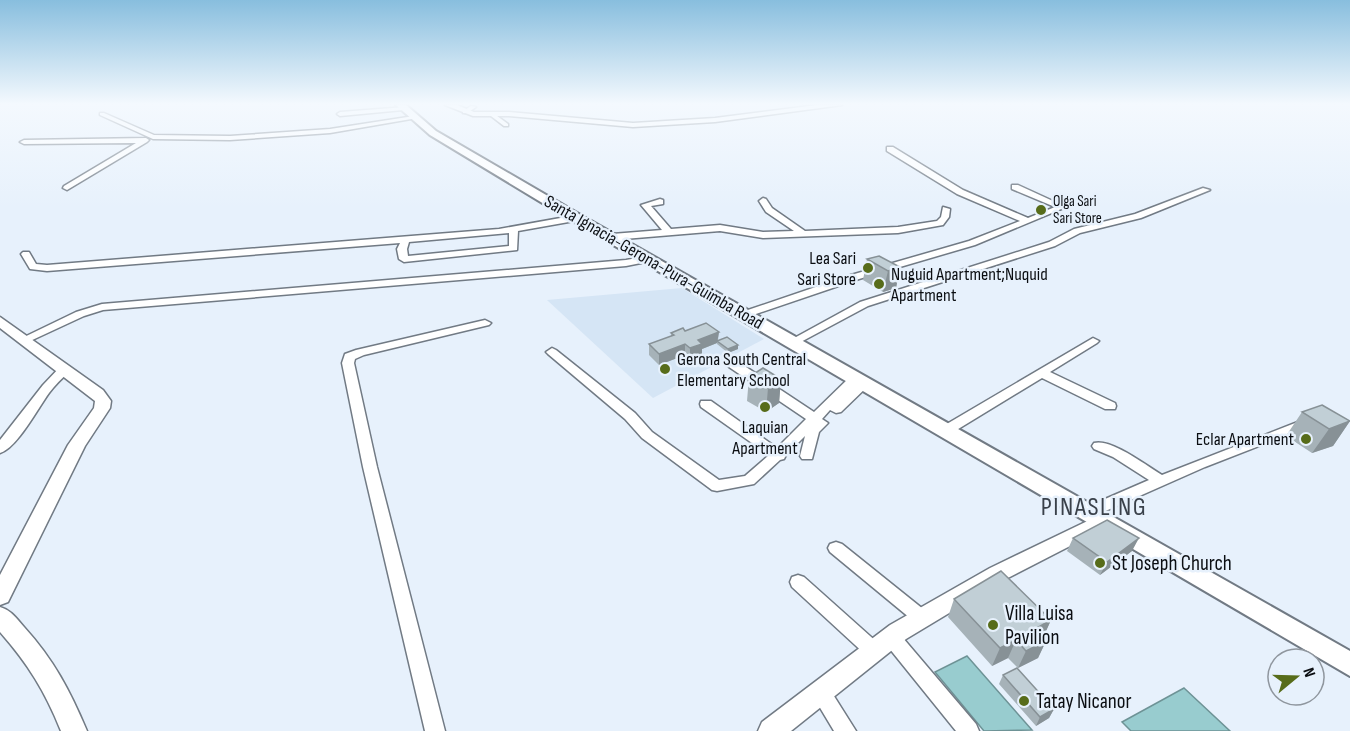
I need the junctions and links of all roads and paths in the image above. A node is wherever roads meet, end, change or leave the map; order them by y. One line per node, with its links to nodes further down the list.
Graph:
1 (144, 139): 4 (street)
2 (149, 139): 7 (street)
3 (444, 139): 12 (main road, Santa Ignacia-Gerona-Pura-Guimba Road)
4 (24, 142)
5 (890, 149): 13 (street)
6 (1015, 187): 13 (street)
7 (68, 189)
8 (1206, 190): 26 (street)
9 (763, 201): 15 (street)
10 (660, 202): 16 (street)
11 (946, 209): 15 (street)
12 (577, 218): 14 (street); 17 (main road, Santa Ignacia-Gerona-Pura-Guimba Road)
13 (1028, 221): 21 (street)
14 (513, 230): 18 (street); 18 (street)
15 (801, 232): 16 (street)
16 (669, 233): 17 (street)
17 (612, 237): 20 (main road, Santa Ignacia-Gerona-Pura-Guimba Road)
18 (406, 239): 19 (street)
19 (26, 254)
20 (648, 259): 21 (main road, Santa Ignacia-Gerona-Pura-Guimba Road); 24 (street)
21 (746, 314): 26 (main road, Santa Ignacia-Gerona-Pura-Guimba Road)
22 (0, 321): 24 (street)
23 (485, 323): 52 (street)
24 (24, 340): 29 (street)
25 (1093, 341): 30 (street)
26 (793, 342): 31 (main road, Santa Ignacia-Gerona-Pura-Guimba Road)
27 (552, 352): 39 (street)
28 (733, 364): 34 (street)
29 (65, 369): 38 (street); 45 (street)
30 (1042, 373): 33 (street); 36 (street)
31 (859, 381): 34 (street); 36 (main road, Santa Ignacia-Gerona-Pura-Guimba Road); 40 (street)
32 (706, 404): 39 (street)
33 (1110, 406)
34 (815, 419): 39 (street)
35 (1322, 419): 41 (street)
36 (945, 431): 42 (main road, Santa Ignacia-Gerona-Pura-Guimba Road)
37 (1099, 446): 41 (street)
38 (0, 448)
39 (779, 456)
40 (807, 456)
41 (1161, 481): 42 (street)
42 (1094, 517): 47 (street); 49 (main road, Santa Ignacia-Gerona-Pura-Guimba Road)
43 (836, 548): 47 (street)
44 (798, 582): 48 (street)
45 (0, 596)
46 (0, 616): 51 (street)
47 (921, 618): 48 (street)
48 (882, 643): 50 (street); 55 (street)
49 (1350, 664)
50 (820, 691): 53 (street); 54 (street)
51 (74, 731)
52 (435, 731)
53 (771, 731)
54 (846, 731)
55 (969, 731)

